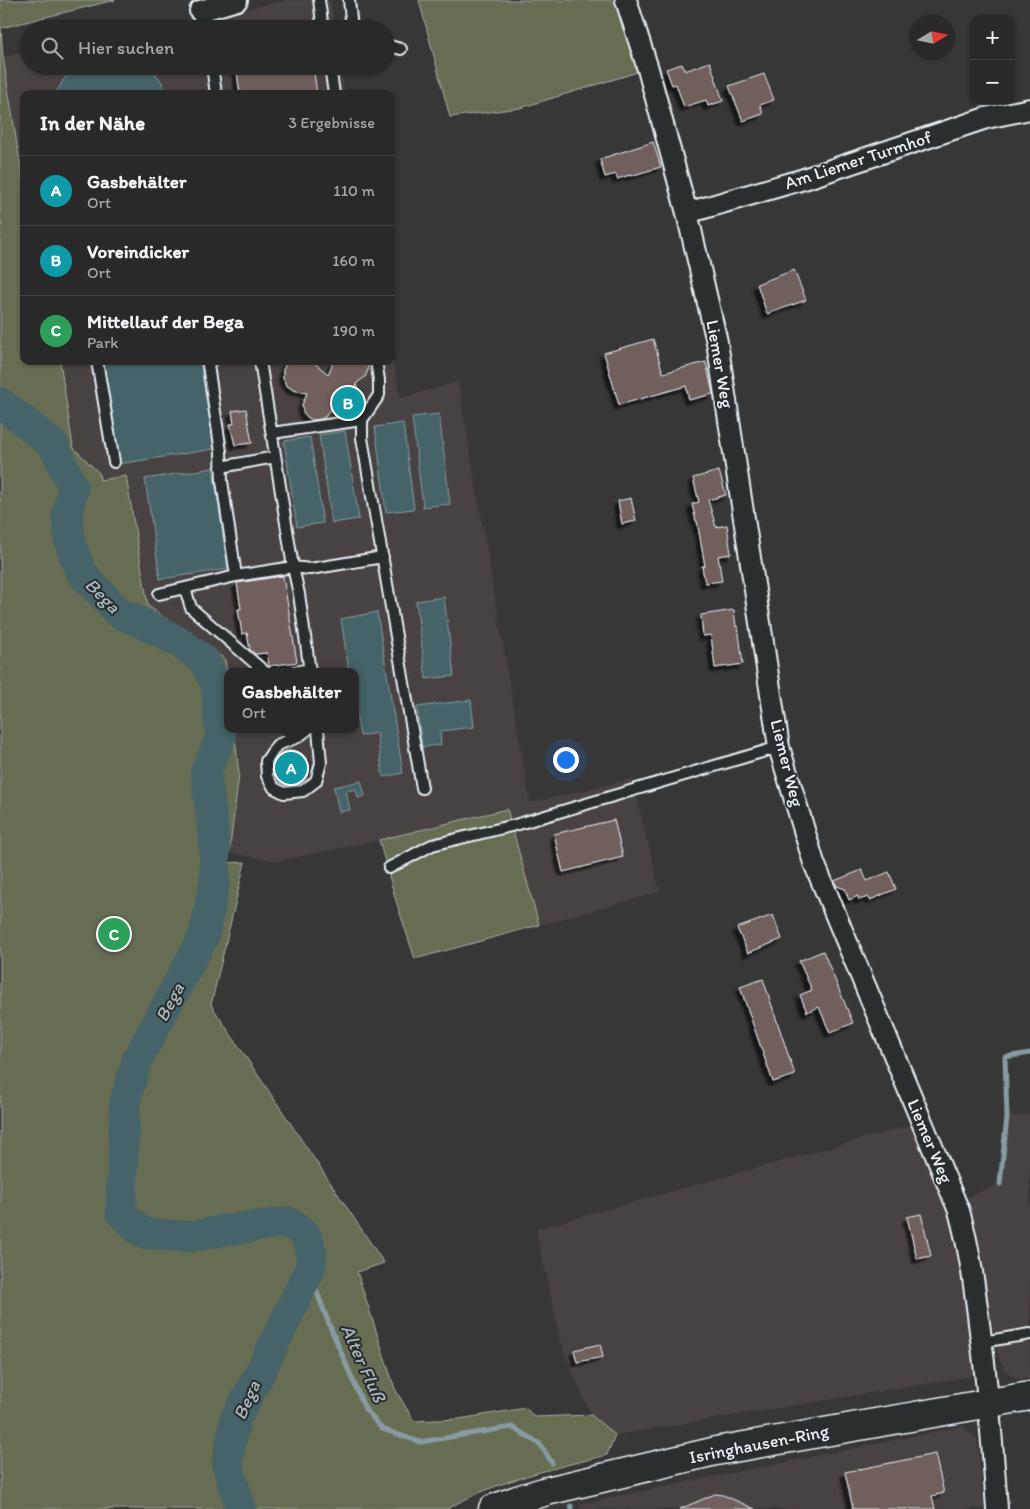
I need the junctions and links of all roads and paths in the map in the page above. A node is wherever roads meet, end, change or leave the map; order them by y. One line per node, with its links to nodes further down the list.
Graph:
1 (237, 0): 5 (street)
2 (319, 0): 6 (lane)
3 (349, 0): 7 (lane)
4 (626, 0): 15 (street, Liemer Weg)
5 (203, 16)
6 (322, 20)
7 (351, 20)
8 (395, 47): 9 (lane)
9 (401, 49)
10 (213, 75): 12 (lane)
11 (331, 75): 13 (lane)
12 (215, 90)
13 (333, 90)
14 (1030, 109): 15 (street, Am Liemer Turmhof)
15 (686, 213): 34 (street, Liemer Weg)
16 (98, 365): 23 (lane)
17 (208, 365): 24 (lane)
18 (261, 365): 21 (lane)
19 (377, 365): 20 (lane)
20 (362, 420): 21 (lane); 25 (lane)
21 (272, 433): 22 (lane)
22 (275, 457): 24 (lane); 26 (lane)
23 (114, 462)
24 (221, 467): 27 (lane)
25 (383, 557): 26 (lane); 35 (lane)
26 (293, 567): 27 (lane); 31 (lane)
27 (236, 576): 28 (lane)
28 (185, 588): 29 (lane); 30 (lane)
29 (159, 594)
30 (260, 668)
31 (310, 668)
32 (302, 733): 33 (lane)
33 (318, 733)
34 (779, 748): 36 (lane); 38 (street, Liemer Weg)
35 (422, 788)
36 (389, 868)
37 (1030, 1334): 38 (lane)
38 (982, 1342): 40 (street, Liemer Weg)
39 (1030, 1396): 40 (street, Isringhausen-Ring)
40 (989, 1402): 41 (street, Isringhausen-Ring); 42 (street, Liemer Weg)
41 (509, 1506)
42 (997, 1509)

